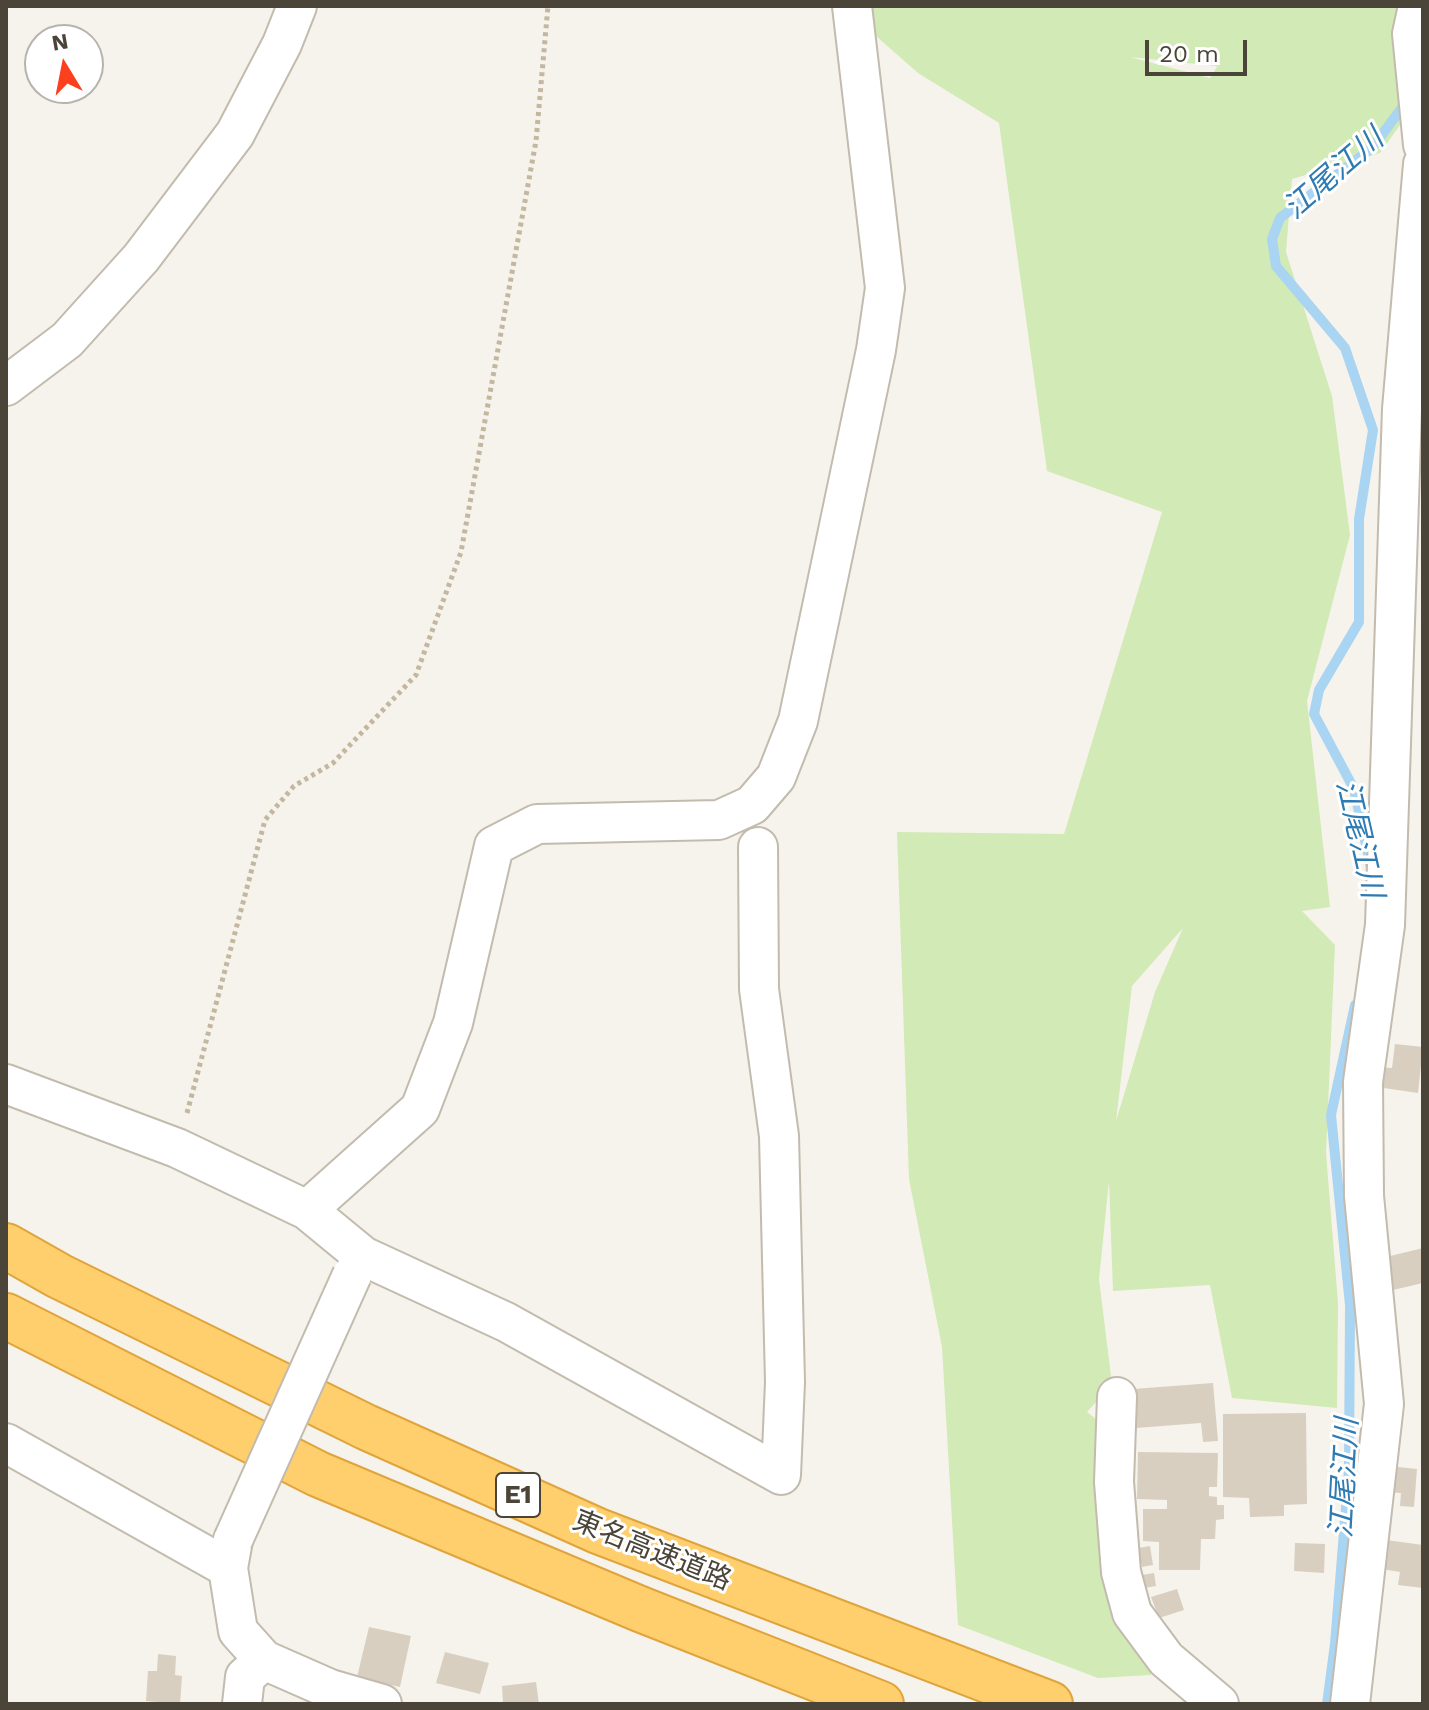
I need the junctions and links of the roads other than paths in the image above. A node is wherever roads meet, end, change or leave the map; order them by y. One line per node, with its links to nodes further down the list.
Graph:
1 (297, 6): 6 (street)
2 (852, 6): 9 (street)
3 (1418, 6): 4 (street)
4 (1422, 131)
5 (1423, 164): 22 (street)
6 (6, 386)
7 (758, 847): 11 (street)
8 (6, 1084): 9 (street)
9 (307, 1210): 11 (street)
10 (6, 1246): 20 (highway, 東名高速道路 / E1)
11 (357, 1266): 15 (street, bridge)
12 (6, 1316): 19 (highway, 東名高速道路 / E1)
13 (1117, 1397): 21 (street)
14 (6, 1443): 15 (street)
15 (231, 1554): 16 (street)
16 (264, 1660): 17 (street); 18 (street)
17 (242, 1704)
18 (382, 1704)
19 (881, 1704)
20 (1048, 1704)
21 (1219, 1704)
22 (1350, 1704)

